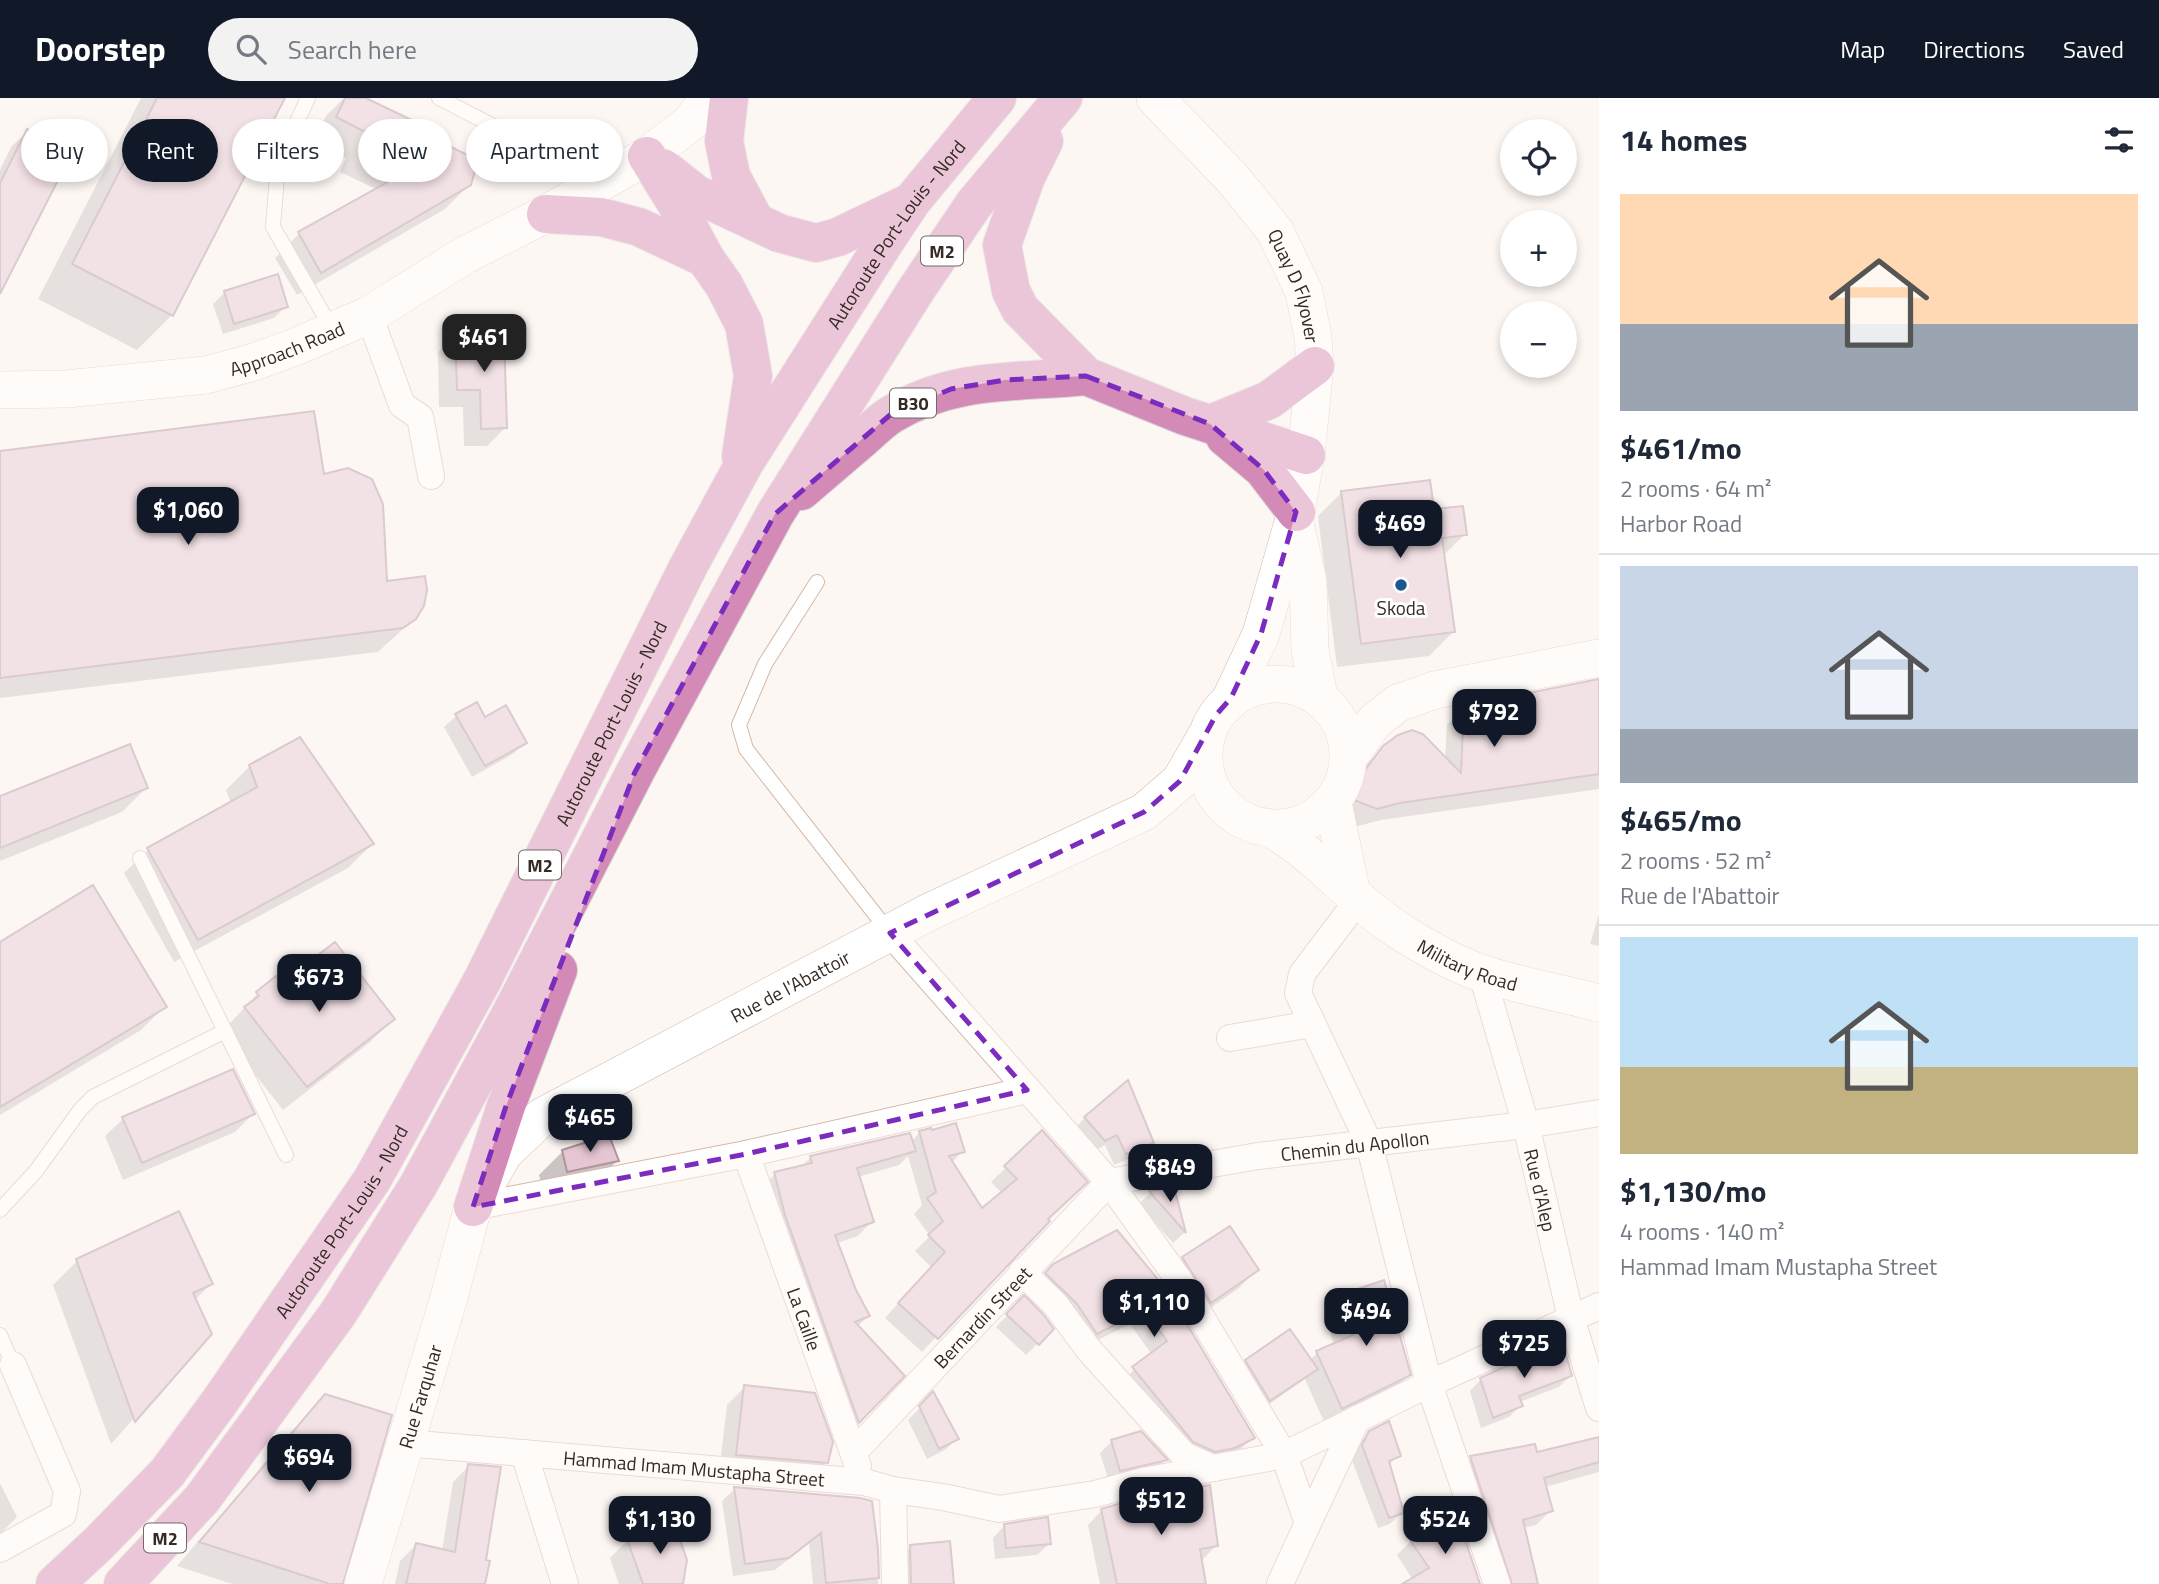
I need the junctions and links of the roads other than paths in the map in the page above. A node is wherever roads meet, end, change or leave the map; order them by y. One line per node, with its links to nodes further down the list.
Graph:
1 (308, 98): 15 (lane)
2 (439, 98): 8 (lane)
3 (709, 98): 9 (main road)
4 (729, 98): 12 (highway)
5 (997, 98): 10 (highway, Autoroute Port-Louis - Nord / M2)
6 (1065, 98): 17 (highway); 23 (highway, M2)
7 (1166, 110): 16 (main road, Quay D Flyover)
8 (480, 119)
9 (647, 156): 11 (main road); 12 (highway); 13 (highway)
10 (912, 201): 12 (highway); 21 (highway, Autoroute Port-Louis - Nord / M2)
11 (546, 214): 13 (highway); 14 (main road, Approach Road)
12 (755, 221)
13 (705, 258): 21 (highway)
14 (369, 315): 15 (main road, Approach Road); 22 (street)
15 (332, 329): 18 (main road, Approach Road)
16 (1315, 366): 19 (highway); 20 (main road, Quay D Flyover)
17 (1086, 376): 19 (highway); 23 (highway, B30)
18 (0, 390)
19 (1210, 424): 20 (highway); 24 (highway)
20 (1306, 455): 24 (main road, Quay D Flyover)
21 (737, 475): 71 (highway, Autoroute Port-Louis - Nord / M2)
22 (431, 476)
23 (775, 514): 32 (highway, M2)
24 (1295, 516): 28 (main road, Quay D Flyover); 29 (main road)
25 (817, 582): 38 (lane)
26 (1599, 658): 27 (main road)
27 (1435, 690): 29 (main road); 31 (main road)
28 (1231, 698): 29 (main road); 30 (main road)
29 (1325, 703): 31 (main road)
30 (1206, 736): 34 (main road, Rue de l'Abattoir); 35 (main road)
31 (1349, 757): 33 (main road)
32 (635, 772): 51 (highway); 70 (highway, M2)
33 (1332, 803): 35 (main road); 37 (main road)
34 (1144, 812): 35 (main road, Rue de l'Abattoir); 38 (main road, Rue de l'Abattoir)
35 (1258, 825): 37 (main road, Military Road)
36 (140, 858): 42 (lane)
37 (1355, 897): 39 (main road, Military Road); 41 (street)
38 (890, 933): 44 (street); 51 (main road, Rue de l'Abattoir)
39 (1482, 974): 40 (main road, Military Road); 46 (street, Rue d'Alep)
40 (1599, 1003)
41 (1312, 1024): 43 (street); 47 (street)
42 (225, 1031): 49 (lane); 52 (lane)
43 (1230, 1038)
44 (1027, 1090): 48 (street); 50 (street)
45 (1599, 1114): 46 (street, Chemin du Apollon)
46 (1526, 1125): 47 (street, Chemin du Apollon); 55 (street, Rue d'Alep)
47 (1369, 1143): 50 (street, Chemin du Apollon); 58 (street)
48 (746, 1154): 51 (street); 62 (street, La Caille)
49 (286, 1155)
50 (1109, 1182): 53 (street, Bernardin Street); 64 (street)
51 (473, 1207): 61 (main road, Rue Farquhar)
52 (0, 1210)
53 (1022, 1272): 62 (street, Bernardin Street); 65 (street)
54 (1599, 1306): 55 (street, Hammad Imam Mustapha Street)
55 (1571, 1318): 58 (street, Hammad Imam Mustapha Street); 59 (street, Rue d'Alep)
56 (0, 1335): 57 (lane)
57 (13, 1364): 69 (street)
58 (1429, 1384): 60 (street, Hammad Imam Mustapha Street); 76 (street)
59 (1599, 1408)
60 (1357, 1419): 64 (street, Hammad Imam Mustapha Street); 68 (street)
61 (405, 1443): 63 (street, Hammad Imam Mustapha Street); 72 (main road, Rue Farquhar)
62 (854, 1452): 66 (street, La Caille)
63 (524, 1453): 66 (street, Hammad Imam Mustapha Street); 73 (street)
64 (1284, 1455): 65 (street, Hammad Imam Mustapha Street); 68 (street)
65 (1213, 1468): 67 (street, Hammad Imam Mustapha Street)
66 (864, 1482): 67 (street, Hammad Imam Mustapha Street)
67 (894, 1490): 74 (street)
68 (1308, 1523): 75 (street)
69 (0, 1549)
70 (126, 1581)
71 (55, 1584)
72 (363, 1584)
73 (565, 1584)
74 (895, 1584)
75 (1280, 1584)
76 (1497, 1584)

